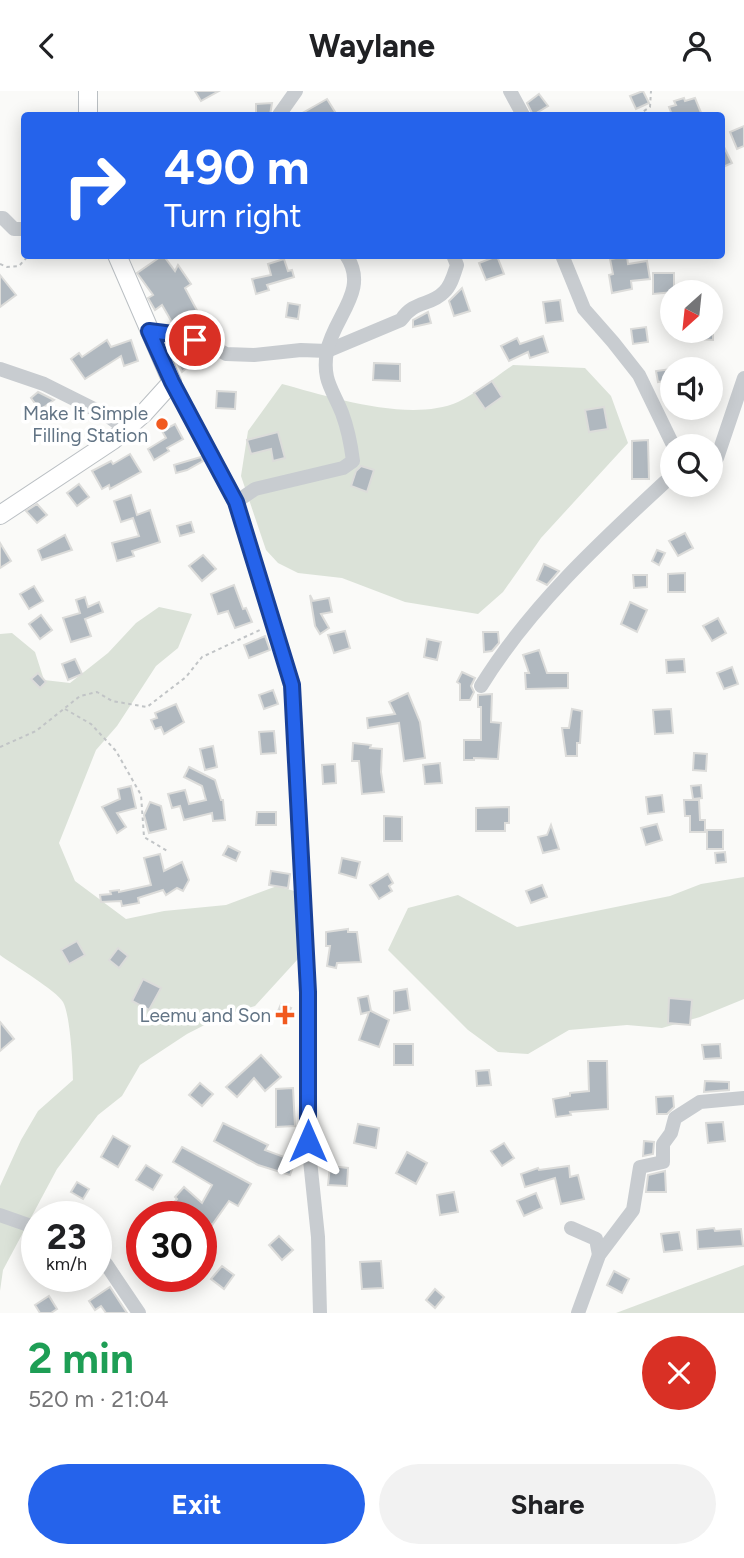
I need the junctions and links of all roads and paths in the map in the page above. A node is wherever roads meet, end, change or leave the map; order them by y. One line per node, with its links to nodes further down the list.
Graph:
1 (88, 91): 5 (main road)
2 (296, 91): 6 (street)
3 (510, 91): 7 (street)
4 (651, 91): 8 (path)
5 (88, 112)
6 (281, 112)
7 (521, 112)
8 (642, 112)
9 (0, 218): 10 (street)
10 (21, 229)
11 (25, 259): 16 (path)
12 (119, 259): 17 (main road)
13 (349, 259): 18 (street)
14 (455, 259): 18 (street)
15 (564, 259): 23 (street)
16 (0, 264)
17 (149, 331): 18 (street); 21 (main road)
18 (327, 351): 26 (street)
19 (0, 369): 22 (street)
20 (744, 378): 24 (street)
21 (172, 382): 22 (main road); 26 (street)
22 (126, 429): 27 (main road)
23 (668, 434)
24 (723, 440)
25 (660, 489): 29 (street)
26 (236, 502): 40 (street)
27 (0, 515)
28 (264, 627): 30 (path)
29 (481, 686)
30 (64, 708): 31 (path); 32 (path)
31 (0, 747)
32 (169, 852)
33 (744, 1098): 37 (street)
34 (0, 1215): 35 (street)
35 (21, 1222)
36 (571, 1228): 37 (street)
37 (599, 1255): 41 (street)
38 (112, 1273): 39 (street)
39 (139, 1313)
40 (320, 1313)
41 (578, 1313)

